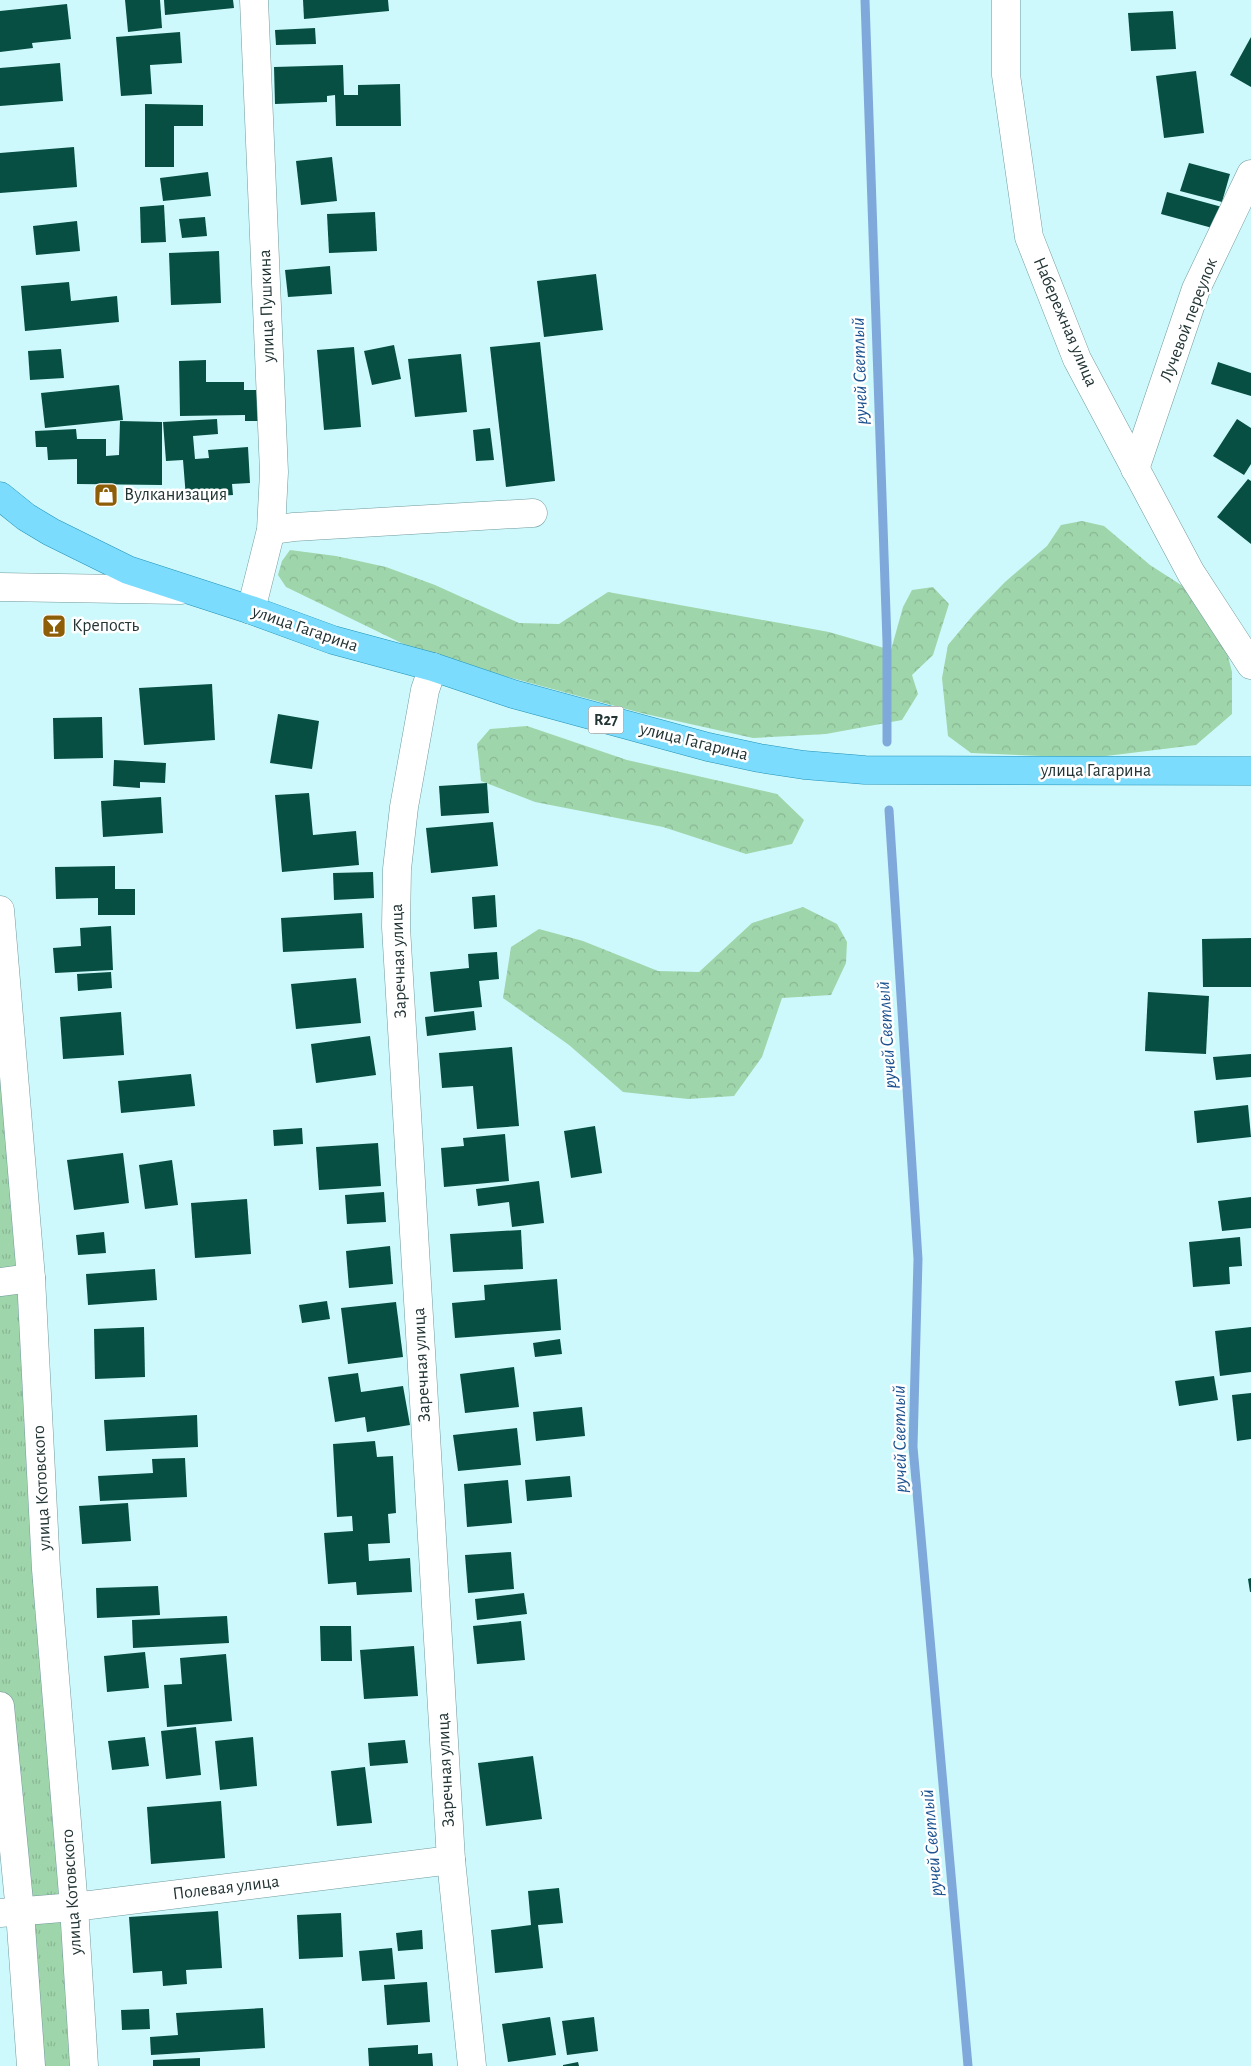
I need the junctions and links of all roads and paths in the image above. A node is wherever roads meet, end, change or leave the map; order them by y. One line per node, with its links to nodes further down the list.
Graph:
1 (254, 0): 7 (street, улица Пушкина)
2 (1006, 0): 4 (street, Набережная улица)
3 (1251, 174): 4 (street, Лучевой переулок)
4 (1135, 469): 11 (street, Набережная улица)
5 (0, 496): 9 (main road, улица Гагарина / R27)
6 (533, 514): 7 (street)
7 (271, 530): 10 (street, улица Пушкина)
8 (0, 587): 9 (street)
9 (191, 590): 10 (main road, улица Гагарина / R27)
10 (251, 610): 12 (main road, улица Гагарина / R27)
11 (1251, 666)
12 (433, 667): 13 (main road, улица Гагарина / R27); 18 (street, Заречная улица)
13 (1251, 771)
14 (0, 910): 15 (street, улица Котовского)
15 (31, 1278): 16 (street); 19 (street, улица Котовского)
16 (0, 1282)
17 (0, 1706): 20 (street)
18 (451, 1860): 19 (street, Полевая улица); 23 (street, Заречная улица)
19 (74, 1907): 20 (street, Полевая улица); 22 (street, улица Котовского)
20 (10, 1913): 21 (street)
21 (31, 2066)
22 (84, 2066)
23 (472, 2066)

